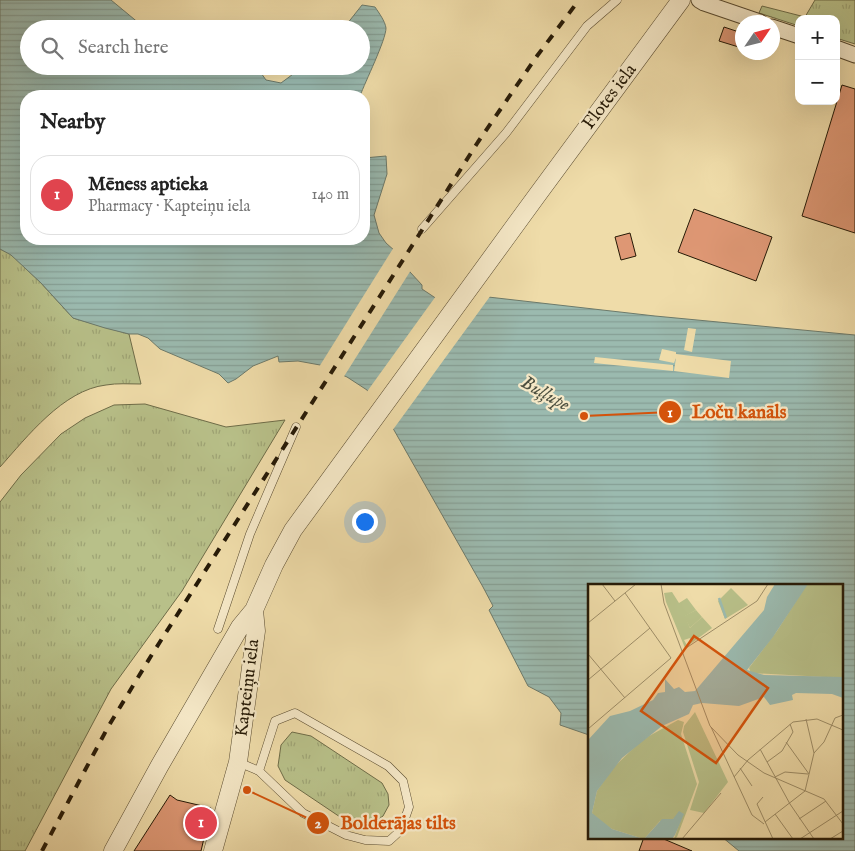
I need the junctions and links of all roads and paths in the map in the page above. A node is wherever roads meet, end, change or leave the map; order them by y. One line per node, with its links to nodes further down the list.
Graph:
1 (618, 0): 9 (lane)
2 (682, 0): 11 (street, Flotes iela)
3 (699, 0): 4 (street)
4 (738, 15)
5 (780, 30): 6 (street)
6 (795, 35)
7 (840, 49): 8 (street)
8 (855, 55)
9 (422, 229)
10 (296, 427): 13 (lane)
11 (293, 530): 12 (street, Kapteiņu iela)
12 (254, 610): 14 (street, Kapteiņu iela); 16 (street)
13 (218, 628)
14 (238, 762): 15 (lane); 17 (street, Kapteiņu iela)
15 (259, 771): 15 (lane)
16 (113, 851)
17 (213, 851)

